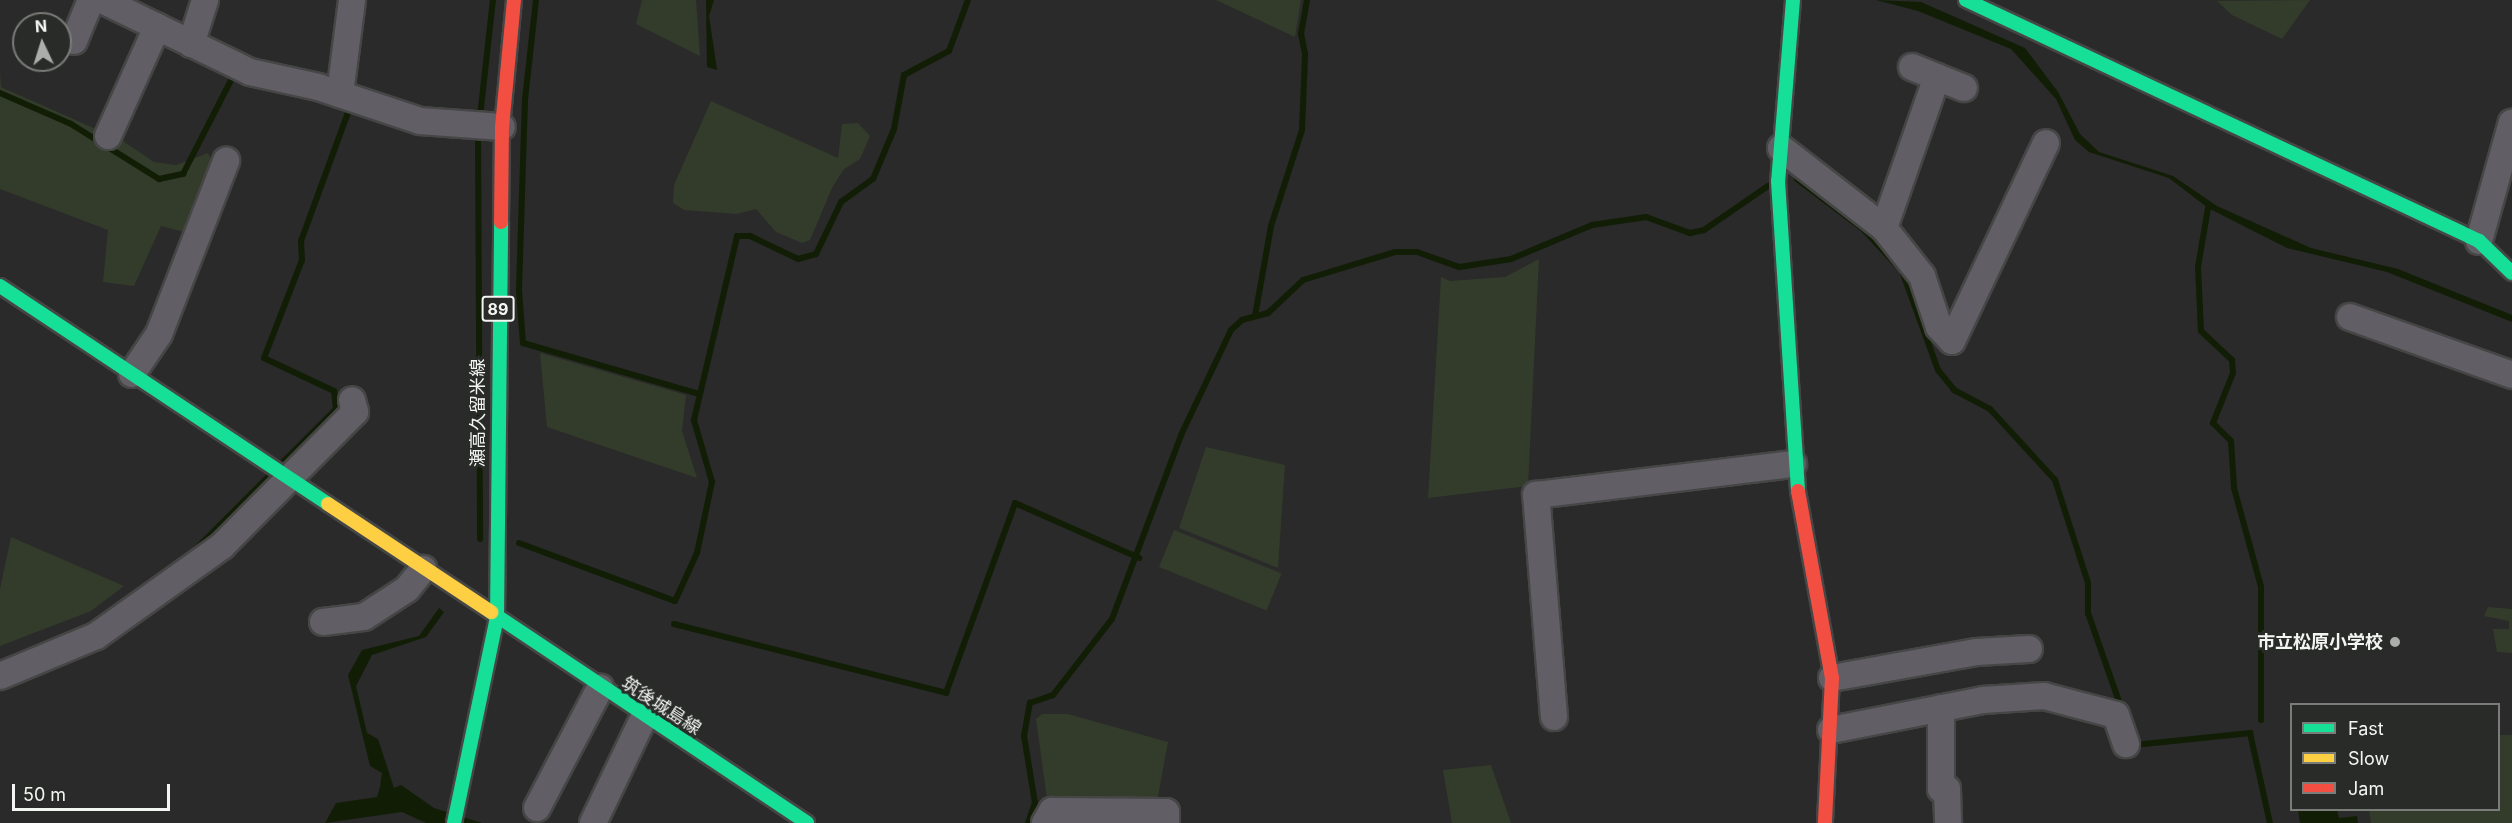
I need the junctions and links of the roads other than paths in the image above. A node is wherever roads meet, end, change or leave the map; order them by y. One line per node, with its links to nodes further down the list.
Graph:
1 (91, 0): 9 (street)
2 (102, 0): 8 (street)
3 (204, 0): 10 (street)
4 (352, 0): 14 (street)
5 (514, 0): 16 (street, 瀬高久留米線 / 89)
6 (1793, 0): 19 (street)
7 (1966, 0): 22 (street)
8 (158, 27): 10 (street); 17 (street)
9 (74, 41)
10 (191, 44): 14 (street)
11 (1912, 68): 12 (street)
12 (1937, 77): 13 (street); 21 (street)
13 (1964, 88)
14 (340, 94): 16 (street)
15 (2512, 122): 22 (street)
16 (501, 127): 32 (street, 瀬高久留米線 / 89)
17 (108, 136)
18 (2046, 143): 21 (street)
19 (1781, 148): 21 (street); 29 (street)
20 (226, 161): 26 (street)
21 (1884, 228)
22 (2479, 241): 23 (street)
23 (2512, 273)
24 (0, 286): 26 (street, 筑後城島線)
25 (2350, 317): 27 (street)
26 (132, 374): 30 (street, 筑後城島線)
27 (2512, 375)
28 (352, 400): 30 (street)
29 (1793, 464): 36 (street); 40 (street)
30 (288, 479): 31 (street, 筑後城島線); 35 (street)
31 (423, 569): 32 (street, 筑後城島線); 33 (street)
32 (497, 618): 37 (street, 筑後城島線); 44 (street, 瀬高久留米線 / 89)
33 (323, 621)
34 (2029, 649): 36 (street)
35 (0, 676)
36 (1832, 678): 41 (street)
37 (600, 688): 39 (street, 筑後城島線); 43 (street)
38 (1941, 708): 41 (street); 42 (street); 50 (street)
39 (644, 717): 45 (street); 46 (street, 筑後城島線)
40 (1554, 717)
41 (1831, 730): 49 (street)
42 (2126, 744)
43 (537, 808)
44 (454, 823)
45 (593, 823)
46 (807, 823)
47 (1045, 823): 48 (street)
48 (1166, 823)
49 (1825, 823)
50 (1948, 823)

